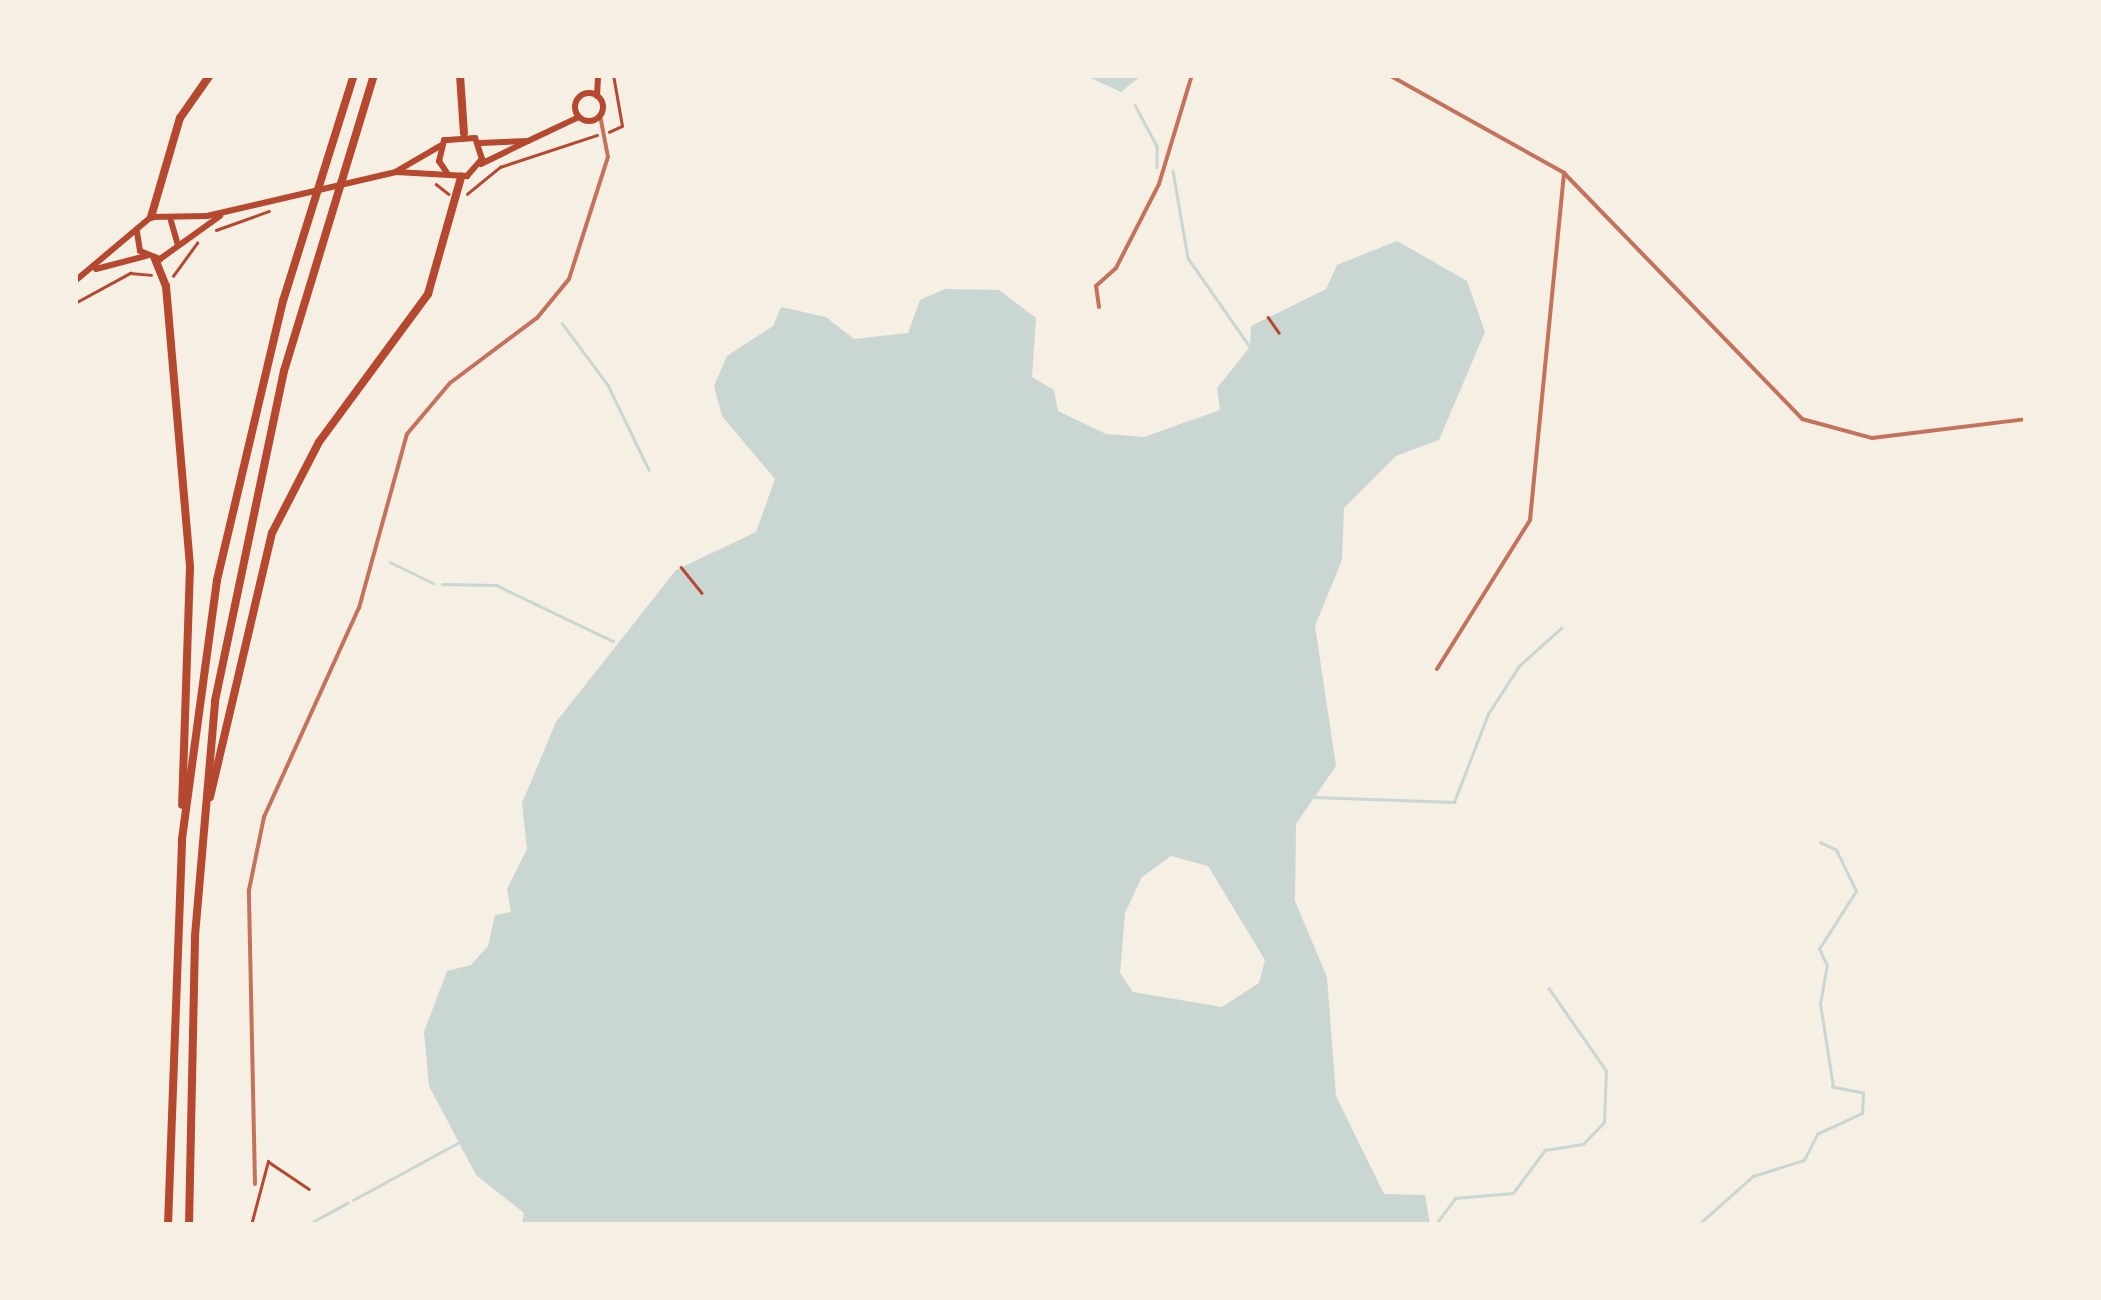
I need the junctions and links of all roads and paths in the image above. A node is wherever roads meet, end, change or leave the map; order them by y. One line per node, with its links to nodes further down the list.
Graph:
1 (210, 75): 23 (highway)
2 (354, 75): 37 (highway)
3 (374, 75): 38 (highway)
4 (460, 75): 13 (highway)
5 (598, 75): 9 (main road)
6 (613, 75): 12 (path)
7 (1192, 75): 30 (street)
8 (1388, 75): 20 (street)
9 (598, 96): 10 (main road); 11 (main road)
10 (600, 115): 11 (main road); 39 (street)
11 (579, 117): 14 (main road)
12 (622, 126)
13 (464, 133): 15 (main road); 16 (main road)
14 (528, 141): 15 (main road); 17 (main road)
15 (478, 143): 17 (main road)
16 (440, 146): 18 (main road); 19 (main road)
17 (480, 164): 21 (main road)
18 (396, 172): 19 (main road); 22 (main road)
19 (447, 173): 21 (main road)
20 (1564, 173): 33 (street); 36 (street)
21 (461, 177): 38 (highway)
22 (226, 212): 24 (main road); 26 (main road)
23 (151, 217): 24 (main road); 25 (main road)
24 (169, 219): 26 (main road)
25 (138, 228): 27 (main road); 28 (main road)
26 (178, 246): 27 (main road)
27 (150, 257): 28 (main road); 37 (highway)
28 (90, 271): 29 (main road)
29 (75, 281)
30 (1099, 307)
31 (1268, 317): 32 (path)
32 (1279, 333)
33 (2026, 418)
34 (682, 567): 35 (path)
35 (702, 593)
36 (1437, 668)
37 (182, 838): 41 (highway)
38 (201, 846): 42 (highway)
39 (254, 1184)
40 (309, 1189): 43 (path)
41 (168, 1225)
42 (189, 1225)
43 (251, 1225)

